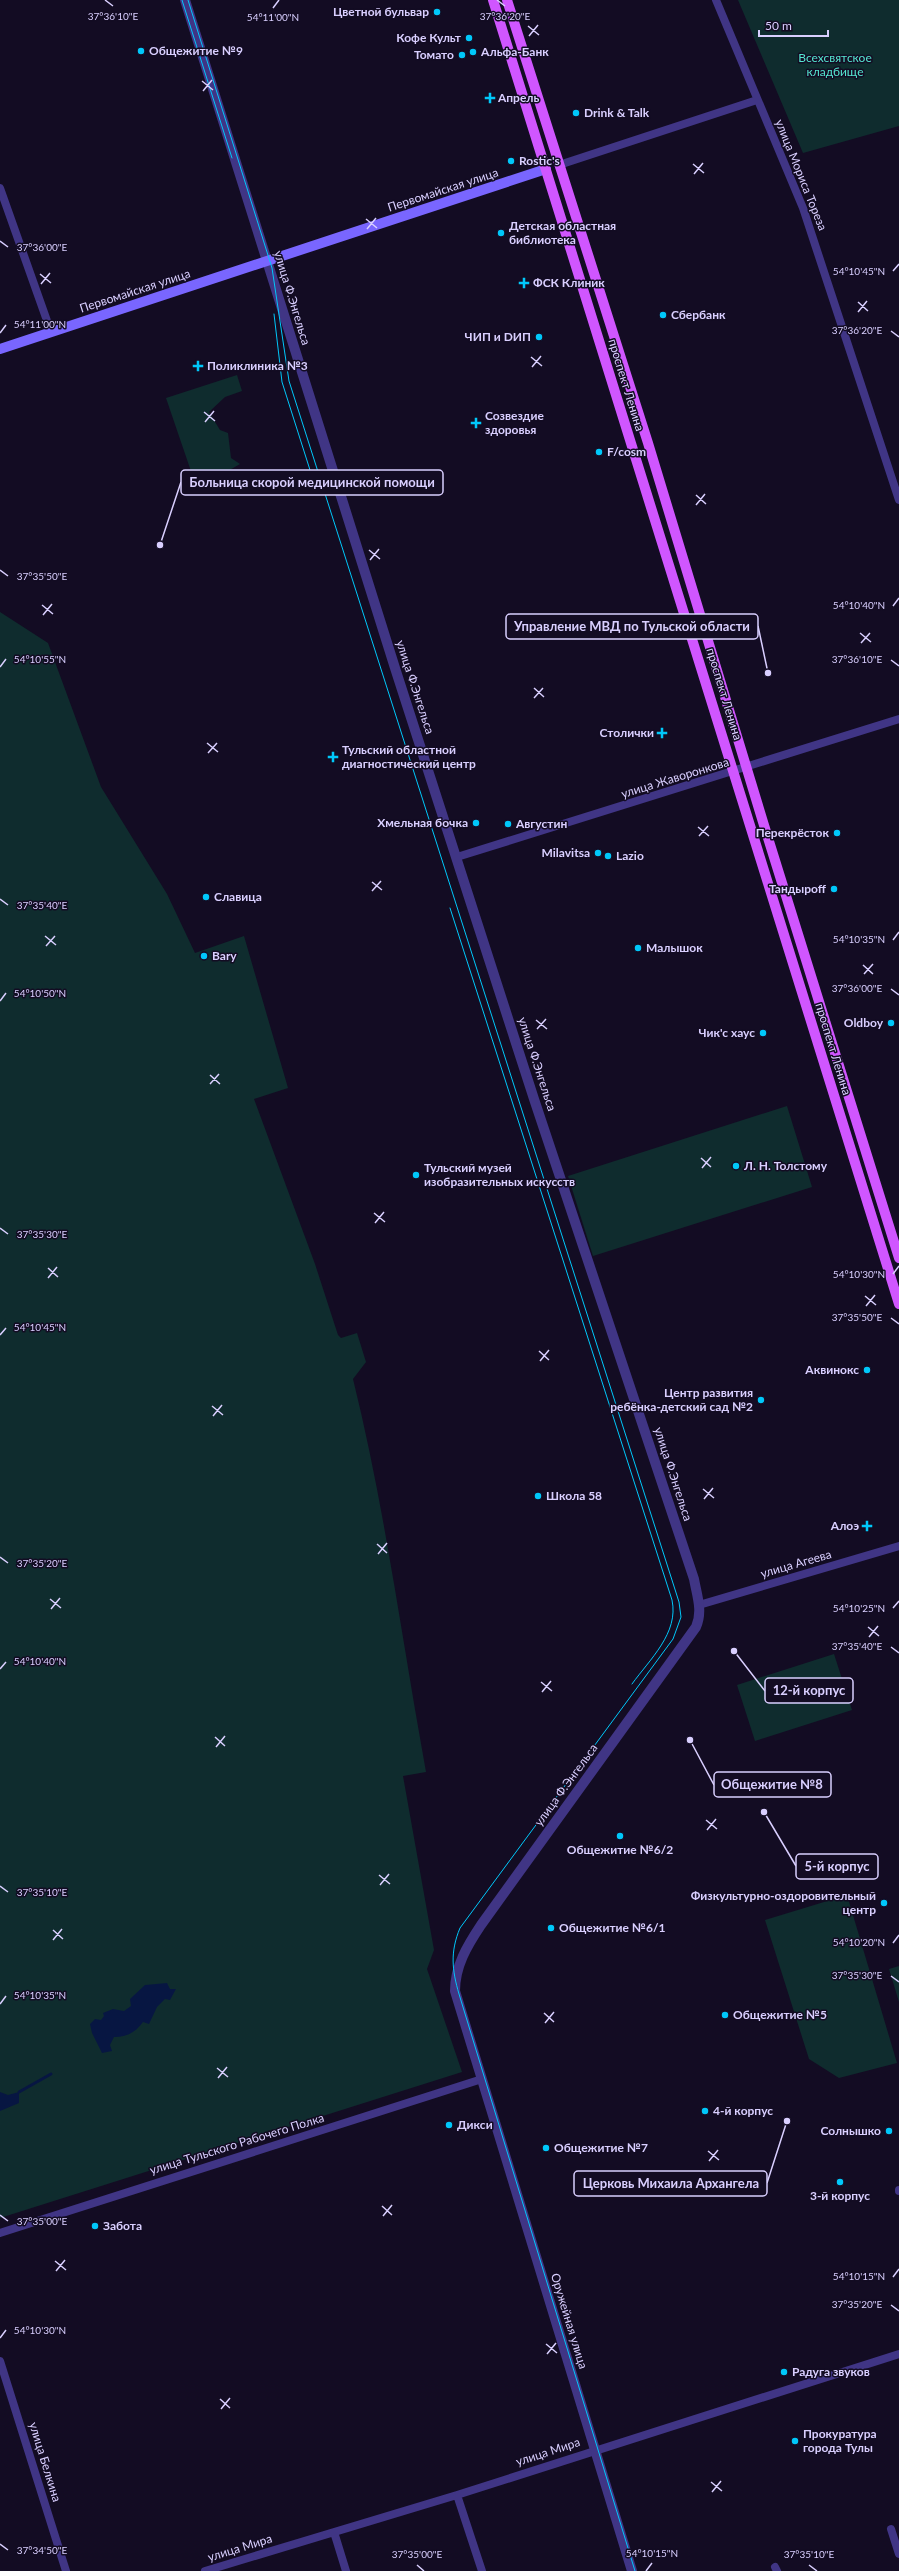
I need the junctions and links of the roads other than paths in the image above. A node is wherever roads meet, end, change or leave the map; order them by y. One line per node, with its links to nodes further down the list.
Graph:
1 (185, 0): 9 (street, улица Ф.Энгельса)
2 (493, 0): 7 (main road, проспект Ленина)
3 (507, 0): 6 (main road, проспект Ленина)
4 (716, 0): 5 (street, улица Мориса Тореза)
5 (757, 100): 6 (street, Первомайская улица); 12 (street, улица Мориса Тореза)
6 (559, 165): 7 (main road, Первомайская улица); 15 (main road, проспект Ленина)
7 (546, 170): 9 (main road, Первомайская улица); 16 (main road, проспект Ленина)
8 (0, 188): 10 (street)
9 (267, 261): 10 (main road, Первомайская улица); 17 (street, улица Ф.Энгельса)
10 (51, 332): 11 (main road, Первомайская улица)
11 (0, 349)
12 (897, 489): 13 (street, улица Мориса Тореза)
13 (899, 500)
14 (899, 719): 15 (street, улица Жаворонкова)
15 (746, 768): 16 (street, улица Жаворонкова); 18 (main road, проспект Ленина)
16 (734, 772): 17 (street, улица Жаворонкова); 19 (main road, проспект Ленина)
17 (457, 857): 21 (street, улица Ф.Энгельса)
18 (899, 1258)
19 (899, 1304)
20 (899, 1546): 21 (street, улица Агеева)
21 (699, 1605): 22 (street, улица Ф.Энгельса)
22 (482, 2079): 23 (street, улица Тульского Рабочего Полка); 26 (street, Оружейная улица)
23 (0, 2233)
24 (899, 2354): 26 (street, улица Мира)
25 (0, 2360): 31 (street, улица Белкина)
26 (595, 2449): 27 (street, улица Мира); 35 (street, Оружейная улица)
27 (457, 2494): 29 (street, улица Мира); 34 (street)
28 (891, 2529): 30 (street)
29 (334, 2532): 32 (street, улица Мира); 33 (street)
30 (899, 2554)
31 (66, 2571)
32 (207, 2571)
33 (346, 2571)
34 (482, 2571)
35 (632, 2571)

